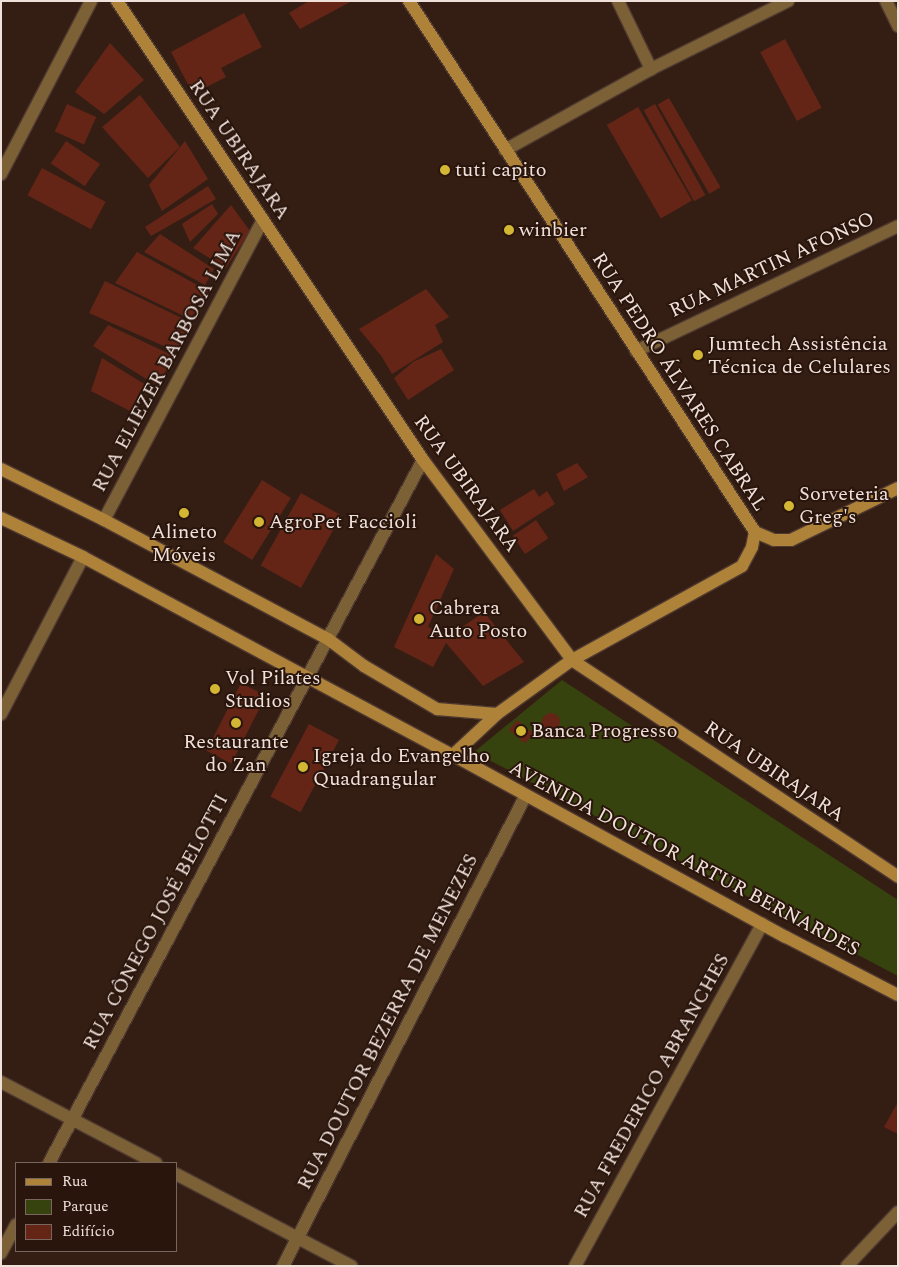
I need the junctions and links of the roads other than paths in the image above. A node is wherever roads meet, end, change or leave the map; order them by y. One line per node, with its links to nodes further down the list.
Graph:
1 (91, 1): 10 (street)
2 (117, 1): 11 (main road, RUA UBIRAJARA)
3 (409, 1): 9 (main road, RUA PEDRO ÁLVARES CABRAL)
4 (618, 1): 8 (street)
5 (788, 1): 8 (street)
6 (886, 1): 7 (street)
7 (898, 26)
8 (651, 69): 9 (street)
9 (505, 150): 13 (main road, RUA PEDRO ÁLVARES CABRAL)
10 (1, 174)
11 (263, 220): 14 (main road, RUA UBIRAJARA); 18 (street, RUA ELIEZER BARBOSA LIMA)
12 (898, 226): 13 (street, RUA MARTIN AFONSO)
13 (636, 350): 19 (main road, RUA PEDRO ÁLVARES CABRAL)
14 (423, 460): 21 (street, RUA CÔNEGO JOSÉ BELOTTI); 22 (main road, RUA UBIRAJARA)
15 (1, 469): 18 (main road)
16 (898, 488): 19 (main road)
17 (1, 518): 20 (main road, AVENIDA DOUTOR ARTUR BERNARDES)
18 (104, 520): 21 (main road)
19 (755, 532): 22 (main road)
20 (83, 557): 23 (main road, AVENIDA DOUTOR ARTUR BERNARDES); 24 (street)
21 (328, 639): 23 (street, RUA CÔNEGO JOSÉ BELOTTI); 25 (main road)
22 (572, 660): 25 (main road); 28 (main road, RUA UBIRAJARA)
23 (307, 678): 26 (main road, AVENIDA DOUTOR ARTUR BERNARDES); 32 (street, RUA CÔNEGO JOSÉ BELOTTI)
24 (1, 714)
25 (497, 714): 26 (main road)
26 (453, 755): 27 (main road, AVENIDA DOUTOR ARTUR BERNARDES)
27 (526, 795): 29 (main road, AVENIDA DOUTOR ARTUR BERNARDES); 38 (street, RUA DOUTOR BEZERRA DE MENEZES)
28 (898, 877)
29 (762, 924): 30 (main road, AVENIDA DOUTOR ARTUR BERNARDES); 42 (street, RUA FREDERICO ABRANCHES)
30 (898, 995)
31 (1, 1082): 32 (street)
32 (72, 1119): 33 (street, RUA CÔNEGO JOSÉ BELOTTI); 34 (street)
33 (50, 1162)
34 (154, 1162)
35 (178, 1175): 38 (street)
36 (898, 1212): 43 (street)
37 (15, 1227): 39 (street)
38 (298, 1238): 40 (street, RUA DOUTOR BEZERRA DE MENEZES); 41 (street)
39 (1, 1254)
40 (283, 1266)
41 (351, 1266)
42 (575, 1266)
43 (847, 1266)

